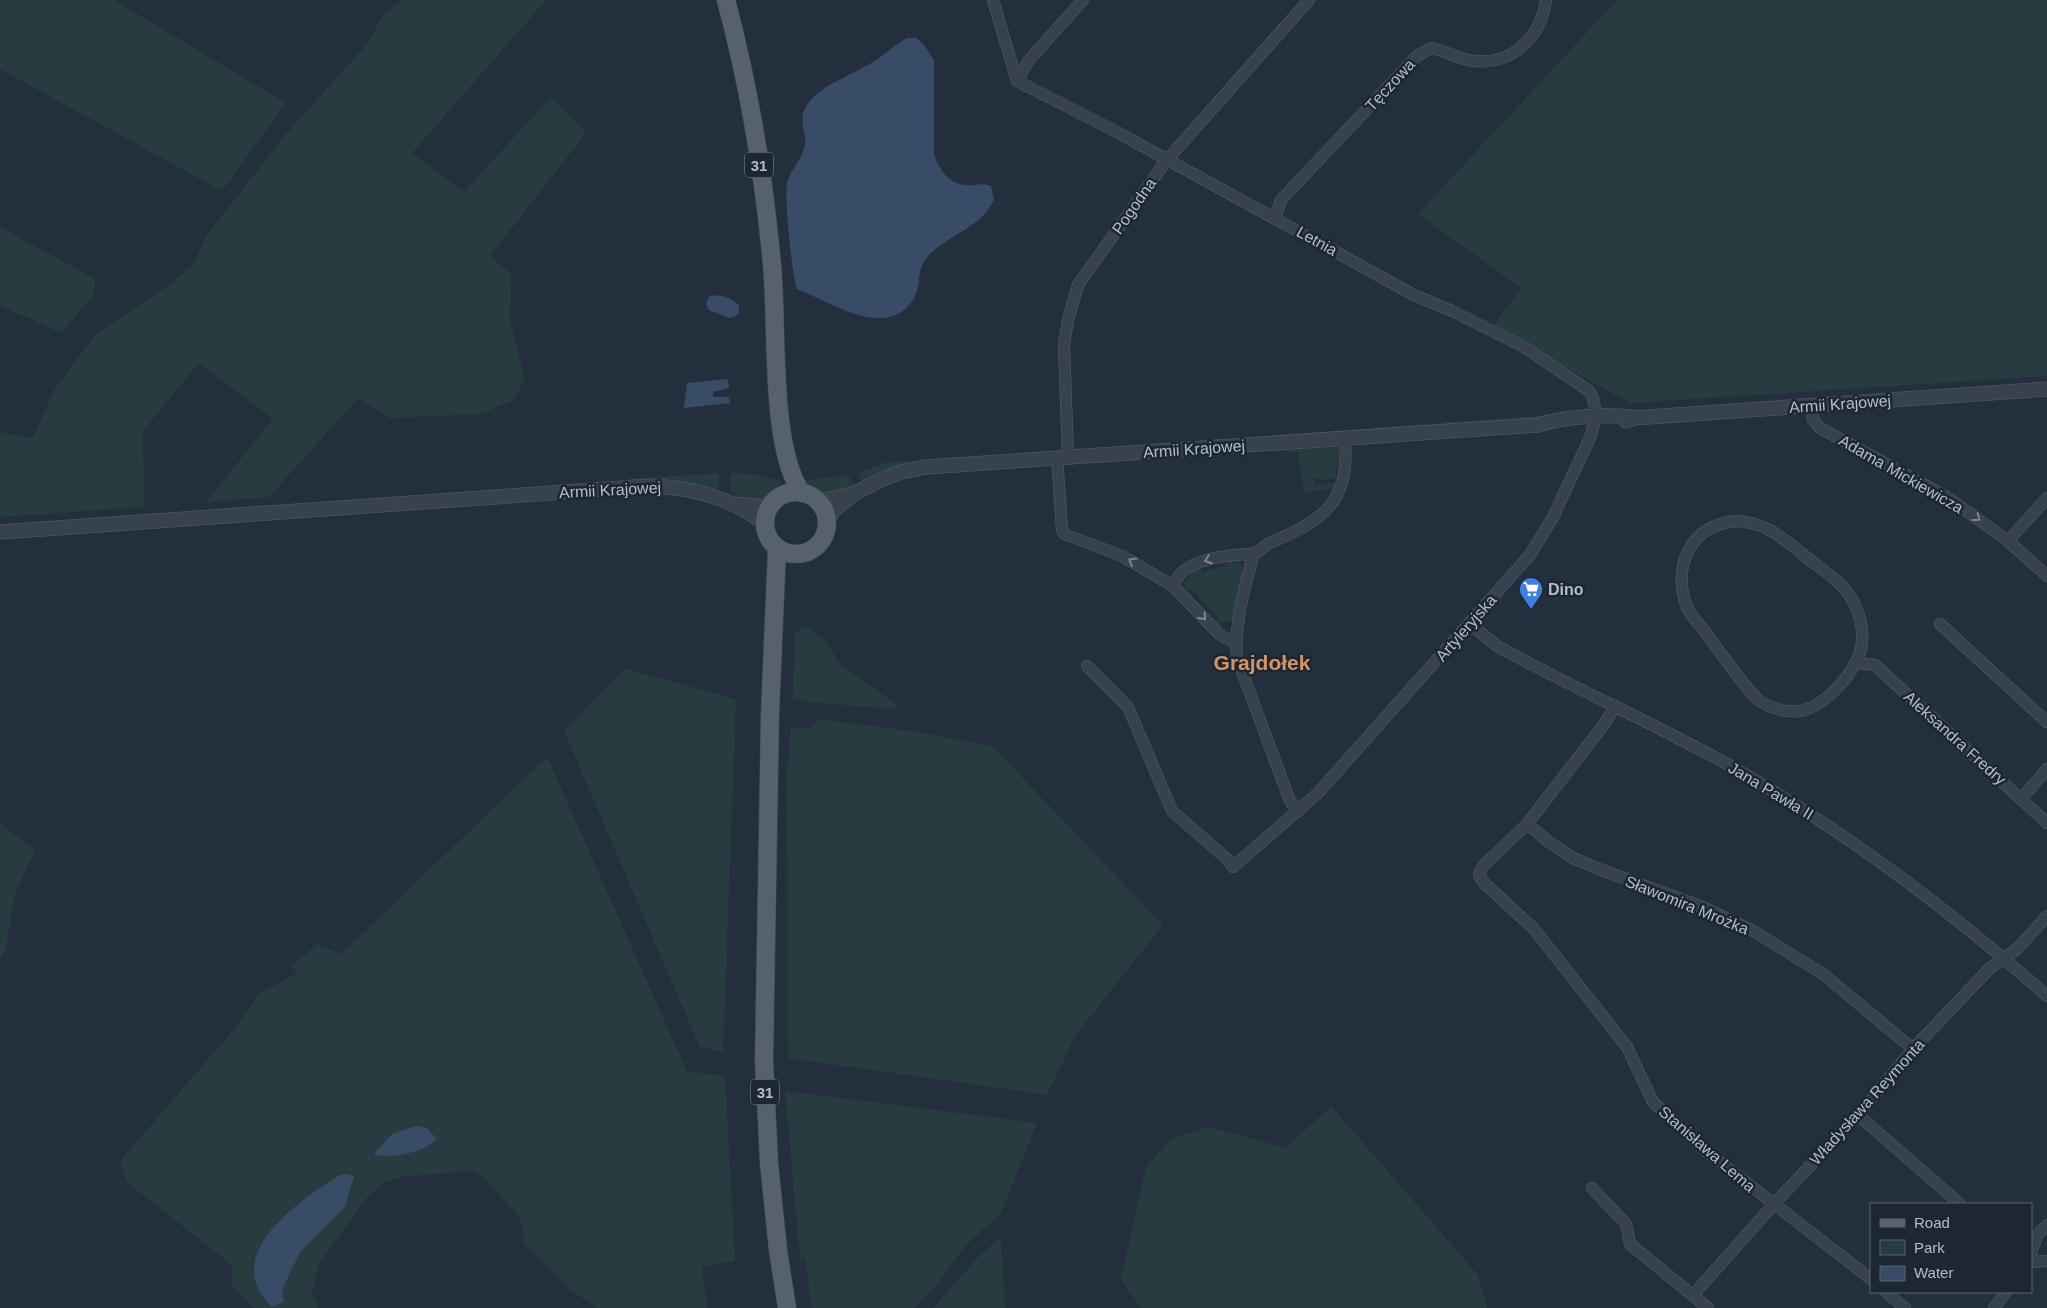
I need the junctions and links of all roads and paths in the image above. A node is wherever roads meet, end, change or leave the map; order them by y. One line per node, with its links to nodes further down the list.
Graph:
1 (726, 0): 14 (main road, 31)
2 (993, 0): 6 (street)
3 (1083, 0): 6 (street)
4 (1309, 0): 7 (street, Pogodna)
5 (1546, 0): 8 (street, Tęczowa)
6 (1017, 81): 7 (street, Letnia)
7 (1166, 161): 8 (street, Letnia); 13 (street, Pogodna)
8 (1275, 218): 11 (street, Letnia)
9 (2047, 389): 10 (street, Armii Krajowej)
10 (1811, 406): 11 (street, Armii Krajowej); 24 (street, Adama Mickiewicza, one-way to 24)
11 (1594, 421): 12 (street, Armii Krajowej); 31 (street, Artyleryjska)
12 (1345, 438): 13 (street, Armii Krajowej); 26 (street)
13 (1062, 458): 16 (street, Armii Krajowej); 29 (street, one-way to 13)
14 (786, 460): 15 (main road, 31); 18 (main road, 31)
15 (802, 493): 18 (main road); 19 (main road)
16 (855, 494): 19 (street, Armii Krajowej); 21 (street, Armii Krajowej)
17 (2047, 498): 24 (street)
18 (776, 500): 20 (street, Armii Krajowej); 22 (main road, 31)
19 (818, 502): 21 (main road)
20 (733, 504): 22 (street, Armii Krajowej); 23 (street, Armii Krajowej)
21 (826, 520): 27 (main road, 31)
22 (764, 524): 25 (main road)
23 (0, 532)
24 (2008, 541): 28 (street, Adama Mickiewicza)
25 (778, 549): 27 (main road); 30 (main road, 31)
26 (1254, 553): 29 (street, one-way to 29); 33 (street)
27 (797, 555): 30 (main road, 31)
28 (2047, 576)
29 (1173, 586): 33 (street, one-way to 33)
30 (776, 592): 59 (main road, 31)
31 (1470, 624): 36 (street, Jana Pawła II); 40 (street, Artyleryjska)
32 (1940, 624): 37 (street)
33 (1236, 643): 40 (street)
34 (1857, 663): 34 (street); 39 (street, Aleksandra Fredry)
35 (1087, 666): 40 (street, Artyleryjska)
36 (1615, 706): 42 (street); 44 (street, Jana Pawła II)
37 (2047, 722)
38 (2047, 769): 39 (street)
39 (2021, 799): 41 (street, Aleksandra Fredry)
40 (1298, 812)
41 (2047, 823)
42 (1526, 824): 46 (street, Sławomira Mrożka); 50 (street, Stanisława Lema)
43 (2047, 916): 44 (street, Władysława Reymonta)
44 (2004, 958): 45 (street, Jana Pawła II); 46 (street, Władysława Reymonta)
45 (2047, 996)
46 (1914, 1050): 47 (street, Władysława Reymonta)
47 (1858, 1115): 49 (street); 50 (street, Władysława Reymonta)
48 (1592, 1188): 58 (street)
49 (1959, 1203)
50 (1774, 1204): 55 (street, Stanisława Lema); 58 (street, Władysława Reymonta)
51 (2047, 1224): 52 (street)
52 (2032, 1250)
53 (2047, 1261): 54 (street)
54 (2032, 1262)
55 (1870, 1278)
56 (1887, 1293): 61 (street)
57 (2005, 1293): 62 (street)
58 (1693, 1295): 60 (street)
59 (787, 1308)
60 (1708, 1308)
61 (1905, 1308)
62 (1994, 1308)

